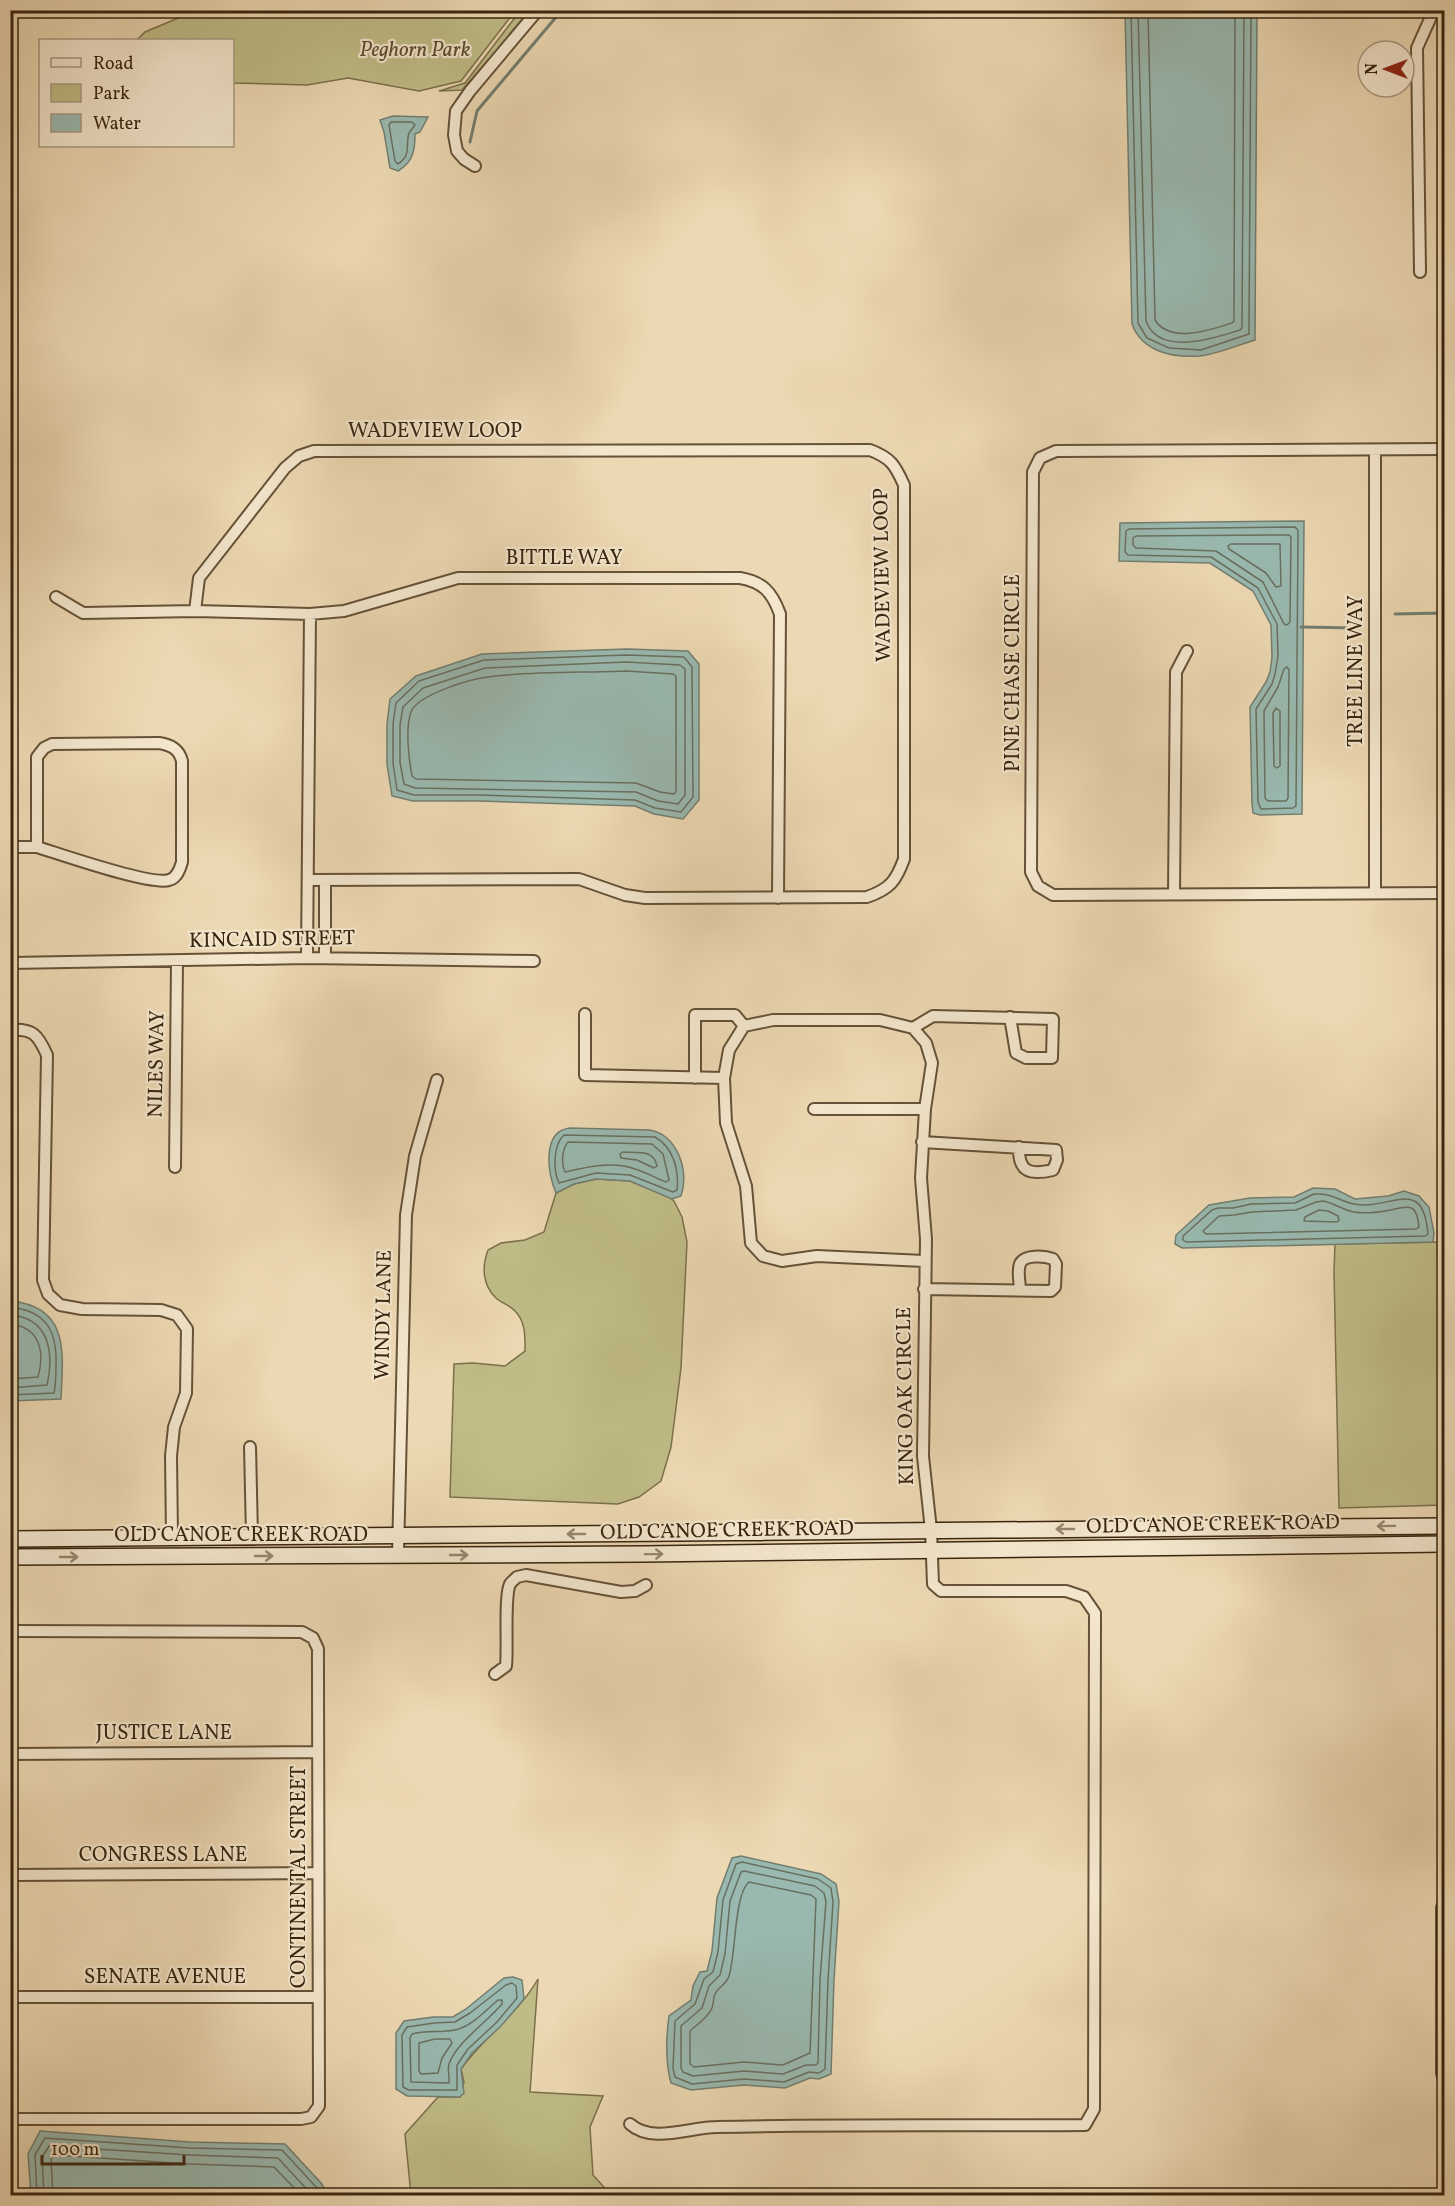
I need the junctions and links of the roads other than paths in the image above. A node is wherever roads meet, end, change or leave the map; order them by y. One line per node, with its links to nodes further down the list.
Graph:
1 (538, 10): 5 (street)
2 (1434, 10): 6 (street)
3 (10, 29): 4 (street)
4 (11, 36)
5 (475, 166)
6 (1420, 272)
7 (1444, 449): 8 (street, PINE CHASE CIRCLE)
8 (1375, 450): 17 (street, TREE LINE WAY); 18 (street, PINE CHASE CIRCLE)
9 (57, 597): 10 (street, BITTLE WAY)
10 (195, 611): 11 (street, BITTLE WAY); 20 (street, WADEVIEW LOOP)
11 (310, 614): 15 (street); 20 (street, BITTLE WAY)
12 (1187, 651): 18 (street)
13 (10, 847): 14 (street)
14 (37, 847): 14 (street)
15 (308, 880): 16 (street, WADEVIEW LOOP); 21 (street)
16 (325, 880): 20 (street, WADEVIEW LOOP); 22 (street)
17 (1375, 892): 18 (street, PINE CHASE CIRCLE); 19 (street, PINE CHASE CIRCLE)
18 (1174, 893)
19 (1444, 893)
20 (778, 898)
21 (307, 958): 22 (street, KINCAID STREET); 23 (street, KINCAID STREET)
22 (325, 958): 24 (street, KINCAID STREET)
23 (177, 961): 25 (street, KINCAID STREET); 38 (street, NILES WAY)
24 (534, 961)
25 (10, 963)
26 (585, 1014): 31 (street)
27 (1010, 1017): 27 (street); 29 (street)
28 (744, 1026): 29 (street); 31 (street); 32 (street)
29 (913, 1028): 35 (street, KING OAK CIRCLE)
30 (10, 1030): 48 (street)
31 (695, 1077): 32 (street)
32 (724, 1077): 39 (street)
33 (437, 1080): 46 (street, WINDY LANE)
34 (814, 1109): 35 (street)
35 (925, 1109): 36 (street, KING OAK CIRCLE)
36 (922, 1142): 37 (street); 39 (street, KING OAK CIRCLE)
37 (1018, 1147): 37 (street)
38 (175, 1167)
39 (924, 1261): 40 (street, KING OAK CIRCLE)
40 (924, 1289): 41 (street); 45 (street, KING OAK CIRCLE)
41 (1020, 1290)
42 (250, 1447): 47 (street)
43 (1444, 1526): 44 (main road, OLD CANOE CREEK ROAD, one-way to 44)
44 (1126, 1528): 45 (main road, OLD CANOE CREEK ROAD, one-way to 45); 51 (main road)
45 (931, 1530): 46 (main road, OLD CANOE CREEK ROAD, one-way to 46); 52 (street, KING OAK CIRCLE)
46 (399, 1534): 47 (main road, OLD CANOE CREEK ROAD); 53 (street, WINDY LANE)
47 (252, 1536): 48 (main road, OLD CANOE CREEK ROAD)
48 (172, 1537): 49 (main road, OLD CANOE CREEK ROAD)
49 (10, 1539)
50 (1444, 1544): 51 (main road, OLD CANOE CREEK ROAD)
51 (1126, 1547): 52 (main road, OLD CANOE CREEK ROAD)
52 (931, 1549): 53 (main road, OLD CANOE CREEK ROAD, one-way to 52); 67 (street, KING OAK CIRCLE)
53 (398, 1555): 54 (main road, OLD CANOE CREEK ROAD, one-way to 53)
54 (10, 1557)
55 (646, 1584): 57 (street)
56 (10, 1631): 58 (street, CONTINENTAL STREET)
57 (495, 1674)
58 (318, 1752): 59 (street, JUSTICE LANE); 60 (street, CONTINENTAL STREET)
59 (10, 1754)
60 (317, 1873): 61 (street, CONGRESS LANE); 64 (street, CONTINENTAL STREET)
61 (10, 1875)
62 (1444, 1902): 65 (street)
63 (10, 1997): 64 (street, SENATE AVENUE)
64 (319, 1997): 66 (street, CONTINENTAL STREET)
65 (1444, 2079)
66 (10, 2119)
67 (630, 2124)

